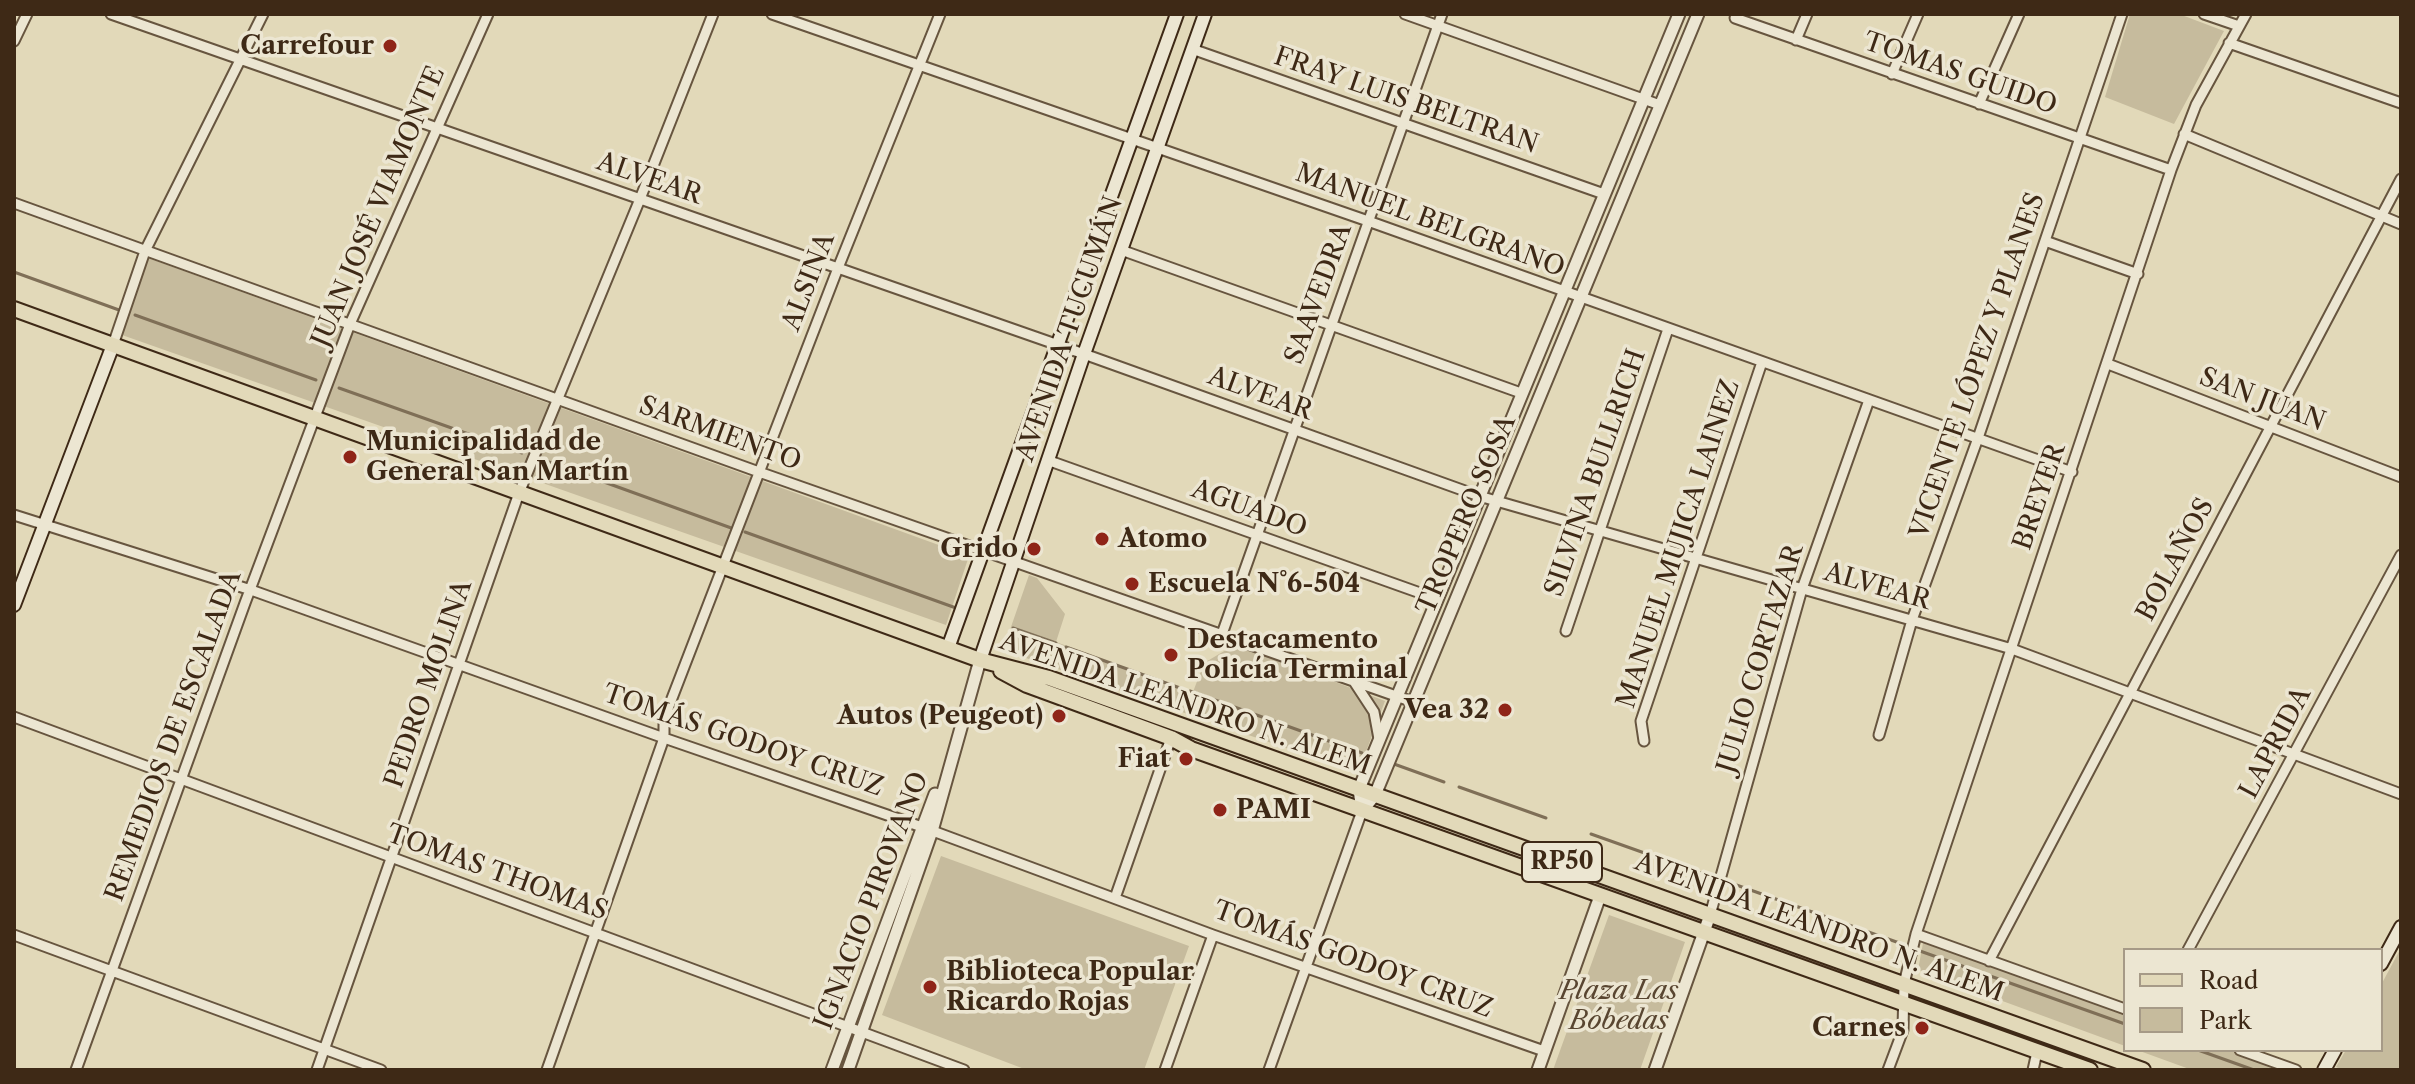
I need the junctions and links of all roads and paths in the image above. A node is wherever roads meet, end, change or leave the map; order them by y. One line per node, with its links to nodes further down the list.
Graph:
1 (27, 14): 24 (street)
2 (111, 14): 27 (street, ALVEAR)
3 (263, 14): 27 (street)
4 (488, 14): 35 (street, JUAN JOSÉ VIAMONTE)
5 (713, 14): 43 (street, PEDRO MOLINA)
6 (772, 14): 28 (street, MANUEL BELGRANO)
7 (940, 14): 28 (street, ALSINA)
8 (1177, 14): 37 (main road, AVENIDA TUCUMÁN)
9 (1205, 14): 26 (main road, AVENIDA TUCUMÁN)
10 (1405, 14): 21 (street)
11 (1442, 14): 21 (street, SAAVEDRA)
12 (1679, 14): 30 (street, TROPERO SOSA)
13 (1698, 14): 33 (street, TROPERO SOSA)
14 (1807, 14): 23 (street)
15 (1918, 14): 29 (street)
16 (2019, 14): 32 (street)
17 (2122, 14): 38 (street, VICENTE LÓPEZ Y PLANES)
18 (2204, 14): 22 (street)
19 (2246, 14): 22 (street, BREYER)
20 (1735, 18): 23 (street, TOMAS GUIDO)
21 (1438, 26): 30 (street); 34 (street, SAAVEDRA)
22 (2239, 26): 25 (street, BREYER)
23 (1796, 40): 29 (street, TOMAS GUIDO)
24 (14, 41)
25 (2229, 43): 31 (street); 36 (street, BREYER)
26 (1192, 49): 34 (street, FRAY LUIS BELTRAN); 39 (main road, AVENIDA TUCUMÁN)
27 (240, 59): 35 (street, ALVEAR); 50 (street)
28 (920, 65): 37 (street, MANUEL BELGRANO); 51 (street, ALSINA)
29 (1892, 74): 32 (street, TOMAS GUIDO)
30 (1644, 99): 33 (street); 42 (street, TROPERO SOSA)
31 (2401, 103)
32 (1979, 104): 38 (street, TOMAS GUIDO)
33 (1660, 105): 54 (street, TROPERO SOSA)
34 (1403, 123): 42 (street, FRAY LUIS BELTRAN); 46 (street, SAAVEDRA)
35 (436, 129): 43 (street, ALVEAR); 56 (street, JUAN JOSÉ VIAMONTE)
36 (2184, 134): 40 (street, BREYER); 45 (street)
37 (1132, 139): 39 (street, MANUEL BELGRANO); 60 (main road, AVENIDA TUCUMÁN)
38 (2080, 139): 40 (street, TOMAS GUIDO); 48 (street, VICENTE LÓPEZ Y PLANES)
39 (1157, 148): 46 (street, MANUEL BELGRANO); 49 (main road, AVENIDA TUCUMÁN)
40 (2171, 170): 52 (street, BREYER)
41 (2401, 179): 45 (street, BOLAÑOS)
42 (1604, 194): 53 (street, TROPERO SOSA)
43 (640, 199): 51 (street, ALVEAR); 65 (street, PEDRO MOLINA)
44 (14, 203): 50 (street, SARMIENTO)
45 (2382, 217): 47 (street); 68 (street, BOLAÑOS)
46 (1368, 221): 53 (street, MANUEL BELGRANO); 57 (street, SAAVEDRA)
47 (2401, 224)
48 (2045, 241): 52 (street); 70 (street, VICENTE LÓPEZ Y PLANES)
49 (1121, 250): 57 (street); 61 (main road, AVENIDA TUCUMÁN)
50 (145, 251): 56 (street, SARMIENTO); 59 (street)
51 (838, 268): 60 (street, ALVEAR); 72 (street, ALSINA)
52 (2138, 274): 63 (street, BREYER)
53 (1564, 292): 54 (street, MANUEL BELGRANO); 64 (street, TROPERO SOSA)
54 (1580, 298): 58 (street, MANUEL BELGRANO); 77 (street, TROPERO SOSA)
55 (14, 309): 59 (main road, AVENIDA LEANDRO N. ALEM / RP50)
56 (350, 324): 65 (street, SARMIENTO); 67 (street, JUAN JOSÉ VIAMONTE)
57 (1331, 326): 64 (street); 69 (street, SAAVEDRA)
58 (1668, 329): 62 (street, MANUEL BELGRANO); 80 (street, SILVINA BULLRICH)
59 (113, 345): 67 (main road, AVENIDA LEANDRO N. ALEM / RP50); 79 (main road)
60 (1057, 346): 61 (street, ALVEAR); 82 (main road, AVENIDA TUCUMÁN)
61 (1084, 354): 69 (street, ALVEAR); 71 (main road, AVENIDA TUCUMÁN)
62 (1762, 362): 66 (street, MANUEL BELGRANO); 84 (street, MANUEL MUJICA LAINEZ)
63 (2108, 364): 68 (street, SAN JUAN); 73 (street, BREYER)
64 (1521, 393): 76 (street, TROPERO SOSA)
65 (557, 398): 72 (street, SARMIENTO); 75 (street, PEDRO MOLINA)
66 (1869, 400): 70 (street, MANUEL BELGRANO); 87 (street, JULIO CORTAZAR)
67 (314, 418): 75 (main road, AVENIDA LEANDRO N. ALEM / RP50); 88 (street, REMEDIOS DE ESCALADA)
68 (2271, 427): 74 (street, SAN JUAN); 99 (street, BOLAÑOS)
69 (1294, 430): 76 (street, ALVEAR); 81 (street, SAAVEDRA)
70 (1978, 438): 73 (street, MANUEL BELGRANO); 91 (street, VICENTE LÓPEZ Y PLANES)
71 (1047, 460): 81 (street, AGUADO); 85 (main road, AVENIDA TUCUMÁN)
72 (759, 472): 82 (street, SARMIENTO); 86 (street, ALSINA)
73 (2072, 472): 95 (street, BREYER)
74 (2401, 477)
75 (519, 493): 86 (main road, AVENIDA LEANDRO N. ALEM / RP50); 97 (street, PEDRO MOLINA)
76 (1479, 496): 77 (street, ALVEAR); 89 (street, TROPERO SOSA)
77 (1498, 502): 80 (street, ALVEAR); 101 (street, TROPERO SOSA)
78 (14, 515): 79 (street, TOMÁS GODOY CRUZ)
79 (43, 525): 88 (street, TOMÁS GODOY CRUZ); 90 (main road)
80 (1600, 531): 84 (street, ALVEAR); 92 (street, SILVINA BULLRICH)
81 (1257, 535): 89 (street, AGUADO); 93 (street, SAAVEDRA)
82 (984, 551): 85 (street, SARMIENTO); 94 (main road, AVENIDA TUCUMÁN)
83 (2401, 555): 108 (street, LAPRIDA)
84 (1694, 558): 87 (street, ALVEAR); 107 (street, MANUEL MUJICA LAINEZ)
85 (1012, 561): 93 (street, SARMIENTO); 96 (main road, AVENIDA TUCUMÁN)
86 (721, 566): 94 (main road, AVENIDA LEANDRO N. ALEM / RP50); 104 (street, ALSINA)
87 (1802, 589): 91 (street, ALVEAR); 118 (street, JULIO CORTAZAR)
88 (251, 590): 97 (street, TOMÁS GODOY CRUZ); 109 (street, REMEDIOS DE ESCALADA)
89 (1437, 599): 100 (street, TROPERO SOSA)
90 (14, 605)
91 (1912, 620): 95 (street, ALVEAR); 103 (street, VICENTE LÓPEZ Y PLANES)
92 (1566, 631)
93 (1222, 634): 98 (street, SARMIENTO)
94 (948, 648): 96 (main road, AVENIDA LEANDRO N. ALEM / RP50)
95 (2012, 649): 99 (street, ALVEAR); 122 (street, BREYER)
96 (980, 660): 105 (main road, AVENIDA LEANDRO N. ALEM / RP50); 110 (main road, AVENIDA LEANDRO N. ALEM / RP50); 114 (street, IGNACIO PIROVANO)
97 (458, 664): 104 (street, TOMÁS GODOY CRUZ); 115 (street, PEDRO MOLINA)
98 (1353, 680): 100 (street, SARMIENTO); 106 (street)
99 (2130, 693): 108 (street, ALVEAR); 127 (street, BOLAÑOS)
100 (1396, 696): 101 (street, SARMIENTO); 106 (street, TROPERO SOSA)
101 (1413, 702): 112 (street, TROPERO SOSA)
102 (14, 717): 109 (street, TOMAS THOMAS)
103 (1879, 735)
104 (664, 738): 114 (street, TOMÁS GODOY CRUZ); 120 (street, ALSINA)
105 (1171, 738): 113 (main road, AVENIDA LEANDRO N. ALEM / RP50); 117 (street)
106 (1379, 739): 110 (street, TROPERO SOSA)
107 (1644, 741)
108 (2295, 755): 111 (street, ALVEAR); 125 (street, LAPRIDA)
109 (182, 780): 115 (street, TOMAS THOMAS); 129 (street, REMEDIOS DE ESCALADA)
110 (1359, 789): 112 (main road, AVENIDA LEANDRO N. ALEM / RP50); 113 (street, TROPERO SOSA)
111 (2401, 794)
112 (1375, 795): 113 (street, TROPERO SOSA); 118 (main road, AVENIDA LEANDRO N. ALEM / RP50)
113 (1362, 811): 116 (main road, AVENIDA LEANDRO N. ALEM / RP50); 128 (street)
114 (927, 829): 117 (street, TOMÁS GODOY CRUZ); 133 (street, IGNACIO PIROVANO); 134 (street, IGNACIO PIROVANO)
115 (391, 858): 120 (street, TOMAS THOMAS); 135 (street, PEDRO MOLINA)
116 (1600, 896): 121 (main road, AVENIDA LEANDRO N. ALEM / RP50); 136 (street)
117 (1115, 898): 124 (street, TOMÁS GODOY CRUZ)
118 (1710, 915): 121 (street, JULIO CORTAZAR); 130 (main road, AVENIDA LEANDRO N. ALEM / RP50)
119 (2401, 927): 126 (main road)
120 (594, 932): 133 (street, TOMAS THOMAS); 145 (street, ALSINA)
121 (1705, 934): 131 (main road, AVENIDA LEANDRO N. ALEM / RP50); 151 (street, JULIO CORTAZAR)
122 (1916, 934): 127 (street); 130 (street, BREYER)
123 (14, 935): 129 (street)
124 (1213, 935): 128 (street, TOMÁS GODOY CRUZ); 149 (street)
125 (2189, 948)
126 (2383, 960)
127 (1989, 961): 132 (street)
128 (1306, 968): 136 (street, TOMÁS GODOY CRUZ); 141 (street)
129 (112, 971): 135 (street); 142 (street, REMEDIOS DE ESCALADA)
130 (1904, 984): 131 (street, BREYER); 155 (main road, AVENIDA LEANDRO N. ALEM / RP50)
131 (1903, 1005): 137 (main road, AVENIDA LEANDRO N. ALEM / RP50); 152 (street, BREYER)
132 (2123, 1008)
133 (848, 1026): 134 (street, TOMAS THOMAS); 146 (street, IGNACIO PIROVANO)
134 (861, 1031): 140 (street, TOMAS THOMAS); 147 (street, IGNACIO PIROVANO)
135 (324, 1049): 143 (street, PEDRO MOLINA); 144 (street)
136 (1544, 1051): 150 (street)
137 (2037, 1052): 153 (street); 154 (main road, AVENIDA LEANDRO N. ALEM / RP50)
138 (2246, 1052): 156 (street)
139 (2334, 1052): 157 (main road)
140 (952, 1068): 148 (street, TOMAS THOMAS)
141 (1273, 1069)
142 (76, 1070)
143 (317, 1070)
144 (381, 1070)
145 (547, 1070)
146 (832, 1070)
147 (848, 1070)
148 (964, 1070)
149 (1165, 1070)
150 (1538, 1070)
151 (1655, 1070)
152 (1888, 1070)
153 (2033, 1070)
154 (2090, 1070)
155 (2143, 1070)
156 (2296, 1070)
157 (2324, 1070)

